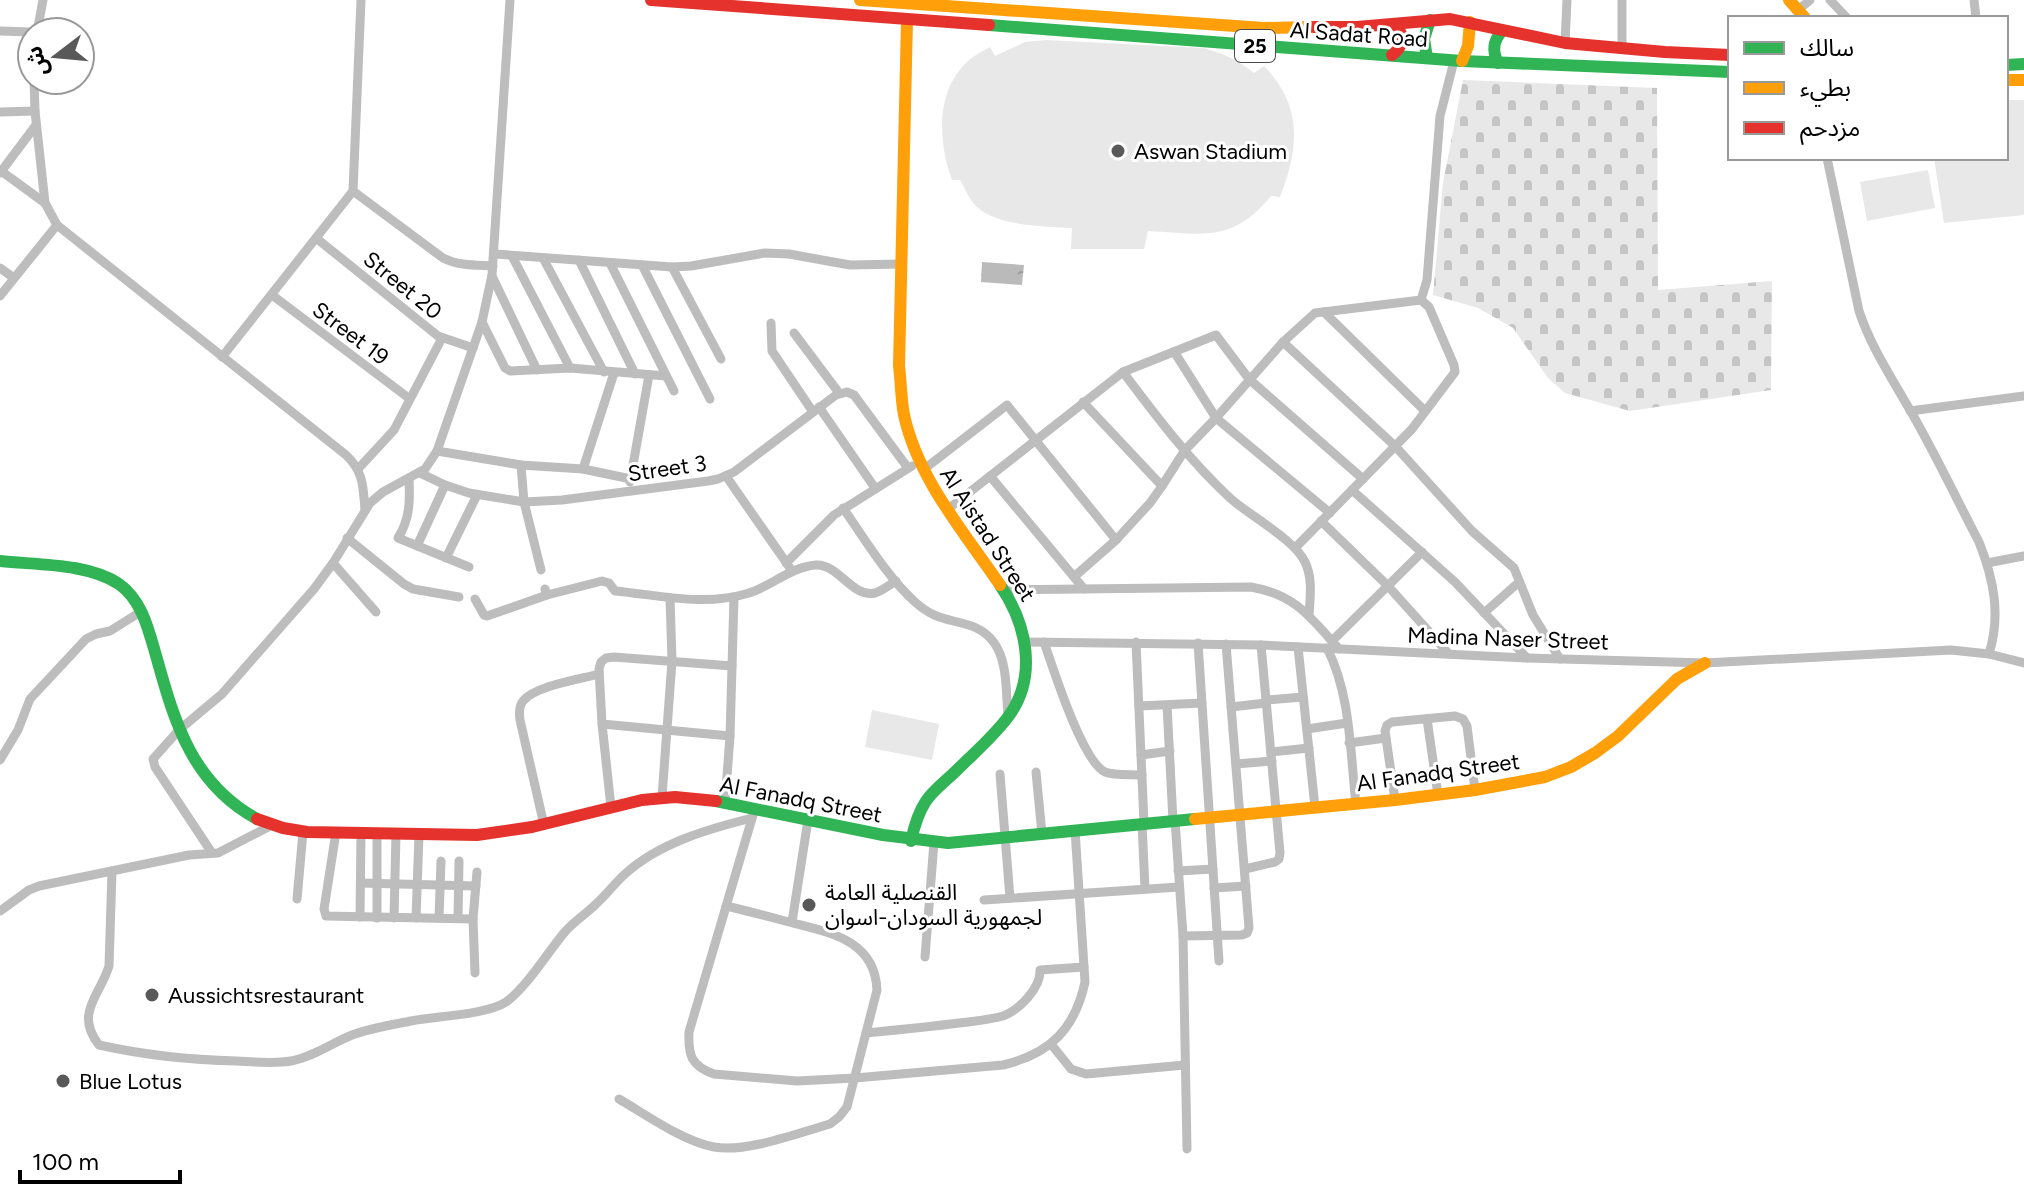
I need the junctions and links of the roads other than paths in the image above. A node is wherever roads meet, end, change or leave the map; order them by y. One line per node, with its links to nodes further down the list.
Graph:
1 (361, 0): 32 (street)
2 (510, 0): 36 (street)
3 (651, 0): 13 (street, Al Sadat Road / 25)
4 (860, 0): 9 (street, Al Sadat Road / 25)
5 (1567, 0): 18 (street)
6 (1622, 0): 19 (street)
7 (1810, 0): 11 (street)
8 (1830, 0): 12 (street)
9 (900, 2): 10 (street, Al Sadat Road / 25)
10 (918, 2): 16 (street, Al Sadat Road / 25)
11 (1797, 9)
12 (1845, 16)
13 (907, 20): 20 (street, Al Sadat Road / 25); 41 (street, Al Aistad Street)
14 (1430, 20): 15 (street, Al Sadat Road / 25); 16 (street, Al Sadat Road / 25); 22 (street)
15 (1470, 22): 17 (street, Al Sadat Road / 25); 23 (street)
16 (1396, 25): 20 (street)
17 (1502, 31): 18 (street, Al Sadat Road / 25); 24 (street)
18 (1565, 43): 19 (street, Al Sadat Road / 25)
19 (1622, 48): 21 (street, Al Sadat Road / 25)
20 (1392, 55): 22 (street, Al Sadat Road / 25)
21 (1728, 55)
22 (1427, 58): 23 (street, Al Sadat Road / 25)
23 (1458, 61): 24 (street, Al Sadat Road / 25); 49 (street)
24 (1498, 63): 25 (street, Al Sadat Road / 25)
25 (1728, 72)
26 (35, 96): 27 (street)
27 (35, 111): 28 (street); 29 (street)
28 (0, 112)
29 (36, 125): 31 (street); 33 (street)
30 (1827, 160): 76 (street)
31 (1, 172): 33 (street)
32 (353, 191): 35 (street); 45 (street)
33 (45, 203): 34 (street)
34 (57, 225): 46 (street); 58 (street)
35 (316, 238): 47 (street); 54 (street, Street 20)
36 (495, 254): 37 (street); 45 (street)
37 (512, 256): 38 (street); 60 (street)
38 (543, 258): 39 (street); 62 (street)
39 (579, 260): 40 (street); 64 (street)
40 (610, 263): 42 (street); 66 (street)
41 (901, 264): 43 (street); 83 (street, Al Aistad Street)
42 (642, 265): 43 (street); 72 (street)
43 (672, 267): 59 (street)
44 (0, 268): 46 (street)
45 (493, 271): 51 (street); 61 (street)
46 (14, 278): 48 (street)
47 (272, 295): 58 (street); 71 (street, Street 19)
48 (0, 296)
49 (1421, 300): 50 (street); 75 (street)
50 (1324, 312): 55 (street); 75 (street)
51 (482, 322): 56 (street); 61 (street)
52 (771, 323): 74 (street)
53 (794, 333): 69 (street)
54 (442, 338): 56 (street, Street 20); 71 (street)
55 (1283, 342): 67 (street); 79 (street)
56 (473, 348): 81 (street)
57 (1175, 353): 63 (street); 67 (street); 77 (street)
58 (222, 357): 84 (street)
59 (721, 359)
60 (570, 368): 61 (street); 62 (street)
61 (537, 370)
62 (609, 372): 64 (street); 85 (street)
63 (1123, 372): 73 (street); 80 (street)
64 (635, 374): 65 (street)
65 (649, 375): 66 (street); 90 (street)
66 (666, 376): 68 (street)
67 (1249, 379): 77 (street); 91 (street)
68 (674, 391)
69 (839, 393): 74 (street, Street 3); 83 (street)
70 (2024, 396): 76 (street)
71 (410, 399): 84 (street)
72 (710, 399)
73 (1083, 402): 78 (street); 93 (street)
74 (816, 410): 87 (street, Street 3); 94 (street)
75 (1425, 411): 79 (street)
76 (1910, 411): 113 (street)
77 (1216, 418): 80 (street); 102 (street)
78 (1034, 441): 83 (street); 88 (street); 105 (street)
79 (1395, 446): 91 (street); 119 (street)
80 (1185, 450): 93 (street); 107 (street)
81 (437, 451): 82 (street); 86 (street)
82 (521, 465): 85 (street); 98 (street)
83 (917, 466): 94 (street); 100 (street, Al Aistad Street)
84 (358, 469): 101 (street)
85 (583, 469): 90 (street)
86 (420, 473): 89 (street); 92 (street, Street 3)
87 (726, 476): 96 (street, Street 3); 115 (street)
88 (990, 476): 100 (street); 117 (street)
89 (409, 479): 101 (street); 106 (street)
90 (631, 479): 96 (street)
91 (1363, 479): 95 (street)
92 (445, 485): 97 (street, Street 3); 106 (street)
93 (1162, 486): 105 (street)
94 (875, 488): 99 (street)
95 (1352, 490): 102 (street); 108 (street)
96 (625, 492): 98 (street, Street 3)
97 (477, 495): 98 (street, Street 3); 110 (street)
98 (524, 502): 116 (street)
99 (843, 508): 115 (street); 118 (street)
100 (948, 509): 122 (street, Al Aistad Street)
101 (365, 510): 104 (street)
102 (1330, 513): 103 (street)
103 (1321, 521): 107 (street); 120 (street)
104 (347, 538): 112 (street); 123 (street)
105 (1116, 540): 117 (street)
106 (417, 546): 110 (street)
107 (1295, 548): 130 (street)
108 (1422, 552): 120 (street); 129 (street)
109 (2024, 556): 113 (street)
110 (446, 558): 114 (street)
111 (0, 561): 127 (street, Al Fanadq Street)
112 (333, 563): 128 (street); 159 (street)
113 (1987, 563): 140 (street)
114 (469, 567)
115 (789, 567): 118 (street); 124 (street)
116 (541, 570)
117 (1075, 576): 121 (street)
118 (896, 581): 154 (street)
119 (1519, 582): 129 (street); 142 (street)
120 (1388, 586): 137 (street); 139 (street)
121 (1084, 589): 122 (street); 130 (street)
122 (1002, 590): 131 (street, Al Aistad Street)
123 (459, 597)
124 (734, 597): 125 (street); 146 (street)
125 (670, 598): 126 (street); 143 (street)
126 (475, 599)
127 (142, 611): 159 (street, Al Fanadq Street); 168 (street)
128 (376, 612)
129 (1484, 613): 141 (street)
130 (1309, 616): 137 (street)
131 (1025, 642): 132 (street, Madina Naser Street); 154 (street, Al Aistad Street)
132 (1044, 642): 133 (street, Madina Naser Street); 172 (street)
133 (1136, 642): 134 (street, Madina Naser Street); 152 (street)
134 (1198, 643): 135 (street, Madina Naser Street); 150 (street)
135 (1226, 644): 136 (street, Madina Naser Street); 153 (street)
136 (1261, 645): 138 (street, Madina Naser Street); 149 (street)
137 (1333, 646): 138 (street, Madina Naser Street); 139 (street, Madina Naser Street); 156 (street)
138 (1298, 647): 148 (street)
139 (1449, 654): 141 (street, Madina Naser Street)
140 (1989, 654): 144 (street, Madina Naser Street); 145 (street, Madina Naser Street)
141 (1527, 658): 142 (street, Madina Naser Street)
142 (1560, 659): 144 (street, Madina Naser Street)
143 (672, 661): 146 (street); 147 (street); 160 (street)
144 (1705, 663): 173 (street, Al Fanadq Street)
145 (2024, 663)
146 (732, 666): 161 (street)
147 (599, 674): 157 (street); 189 (street)
148 (1303, 697): 149 (street); 158 (street)
149 (1266, 702): 153 (street); 167 (street)
150 (1202, 703): 151 (street); 184 (street)
151 (1167, 705): 152 (street); 165 (street)
152 (1139, 706): 166 (street)
153 (1231, 707): 169 (street)
154 (1008, 717): 199 (street, Al Aistad Street)
155 (1427, 719): 162 (street); 173 (street); 174 (street)
156 (1347, 723): 158 (street); 163 (street)
157 (602, 724): 160 (street); 179 (street)
158 (1307, 729): 164 (street)
159 (179, 730): 188 (street, Al Fanadq Street); 201 (street)
160 (665, 730): 161 (street); 175 (street)
161 (730, 736): 177 (street)
162 (1386, 738): 163 (street); 176 (street)
163 (1349, 743): 178 (street)
164 (1309, 748): 167 (street); 180 (street)
165 (1170, 751): 166 (street); 186 (street)
166 (1141, 755): 172 (street)
167 (1271, 756): 169 (street); 181 (street)
168 (0, 760)
169 (1236, 764): 183 (street)
170 (1036, 772): 196 (street)
171 (1000, 774): 198 (street)
172 (1142, 775): 187 (street)
173 (1475, 790): 174 (street, Al Fanadq Street)
174 (1438, 795): 176 (street, Al Fanadq Street)
175 (662, 797): 177 (street, Al Fanadq Street); 179 (street, Al Fanadq Street)
176 (1395, 800): 178 (street, Al Fanadq Street)
177 (725, 803): 182 (street, Al Fanadq Street)
178 (1356, 804): 180 (street, Al Fanadq Street)
179 (611, 807): 189 (street, Al Fanadq Street)
180 (1315, 807): 181 (street, Al Fanadq Street)
181 (1276, 811): 183 (street, Al Fanadq Street); 205 (street)
182 (753, 813): 185 (street, Al Fanadq Street); 206 (street); 224 (street)
183 (1240, 815): 184 (street, Al Fanadq Street); 205 (street)
184 (1209, 817): 186 (street, Al Fanadq Street); 204 (street)
185 (808, 820): 199 (street, Al Fanadq Street); 233 (street)
186 (1174, 820): 187 (street, Al Fanadq Street); 207 (street)
187 (1143, 823): 190 (street, Al Fanadq Street); 219 (street)
188 (272, 825): 191 (street, Al Fanadq Street); 201 (street)
189 (544, 825): 197 (street, Al Fanadq Street)
190 (1075, 830): 196 (street, Al Fanadq Street); 220 (street)
191 (303, 832): 192 (street, Al Fanadq Street); 222 (street)
192 (336, 832): 193 (street, Al Fanadq Street); 226 (street)
193 (361, 833): 194 (street, Al Fanadq Street); 209 (street)
194 (377, 833): 195 (street, Al Fanadq Street); 210 (street)
195 (396, 834): 197 (street, Al Fanadq Street); 211 (street)
196 (1042, 834): 198 (street, Al Fanadq Street)
197 (419, 835): 212 (street)
198 (1006, 838): 200 (street, Al Fanadq Street); 221 (street)
199 (911, 841): 200 (street, Al Fanadq Street)
200 (934, 842): 236 (street)
201 (212, 853): 206 (street)
202 (441, 861): 213 (street)
203 (459, 861): 214 (street)
204 (1213, 869): 207 (street); 218 (street)
205 (1245, 869): 216 (street)
206 (112, 871): 225 (street)
207 (1178, 871): 217 (street)
208 (477, 872): 215 (street)
209 (361, 883): 210 (street); 226 (street)
210 (377, 883): 211 (street); 227 (street)
211 (395, 883): 212 (street); 228 (street)
212 (417, 884): 213 (street); 229 (street)
213 (440, 884): 214 (street); 230 (street)
214 (459, 885): 215 (street); 231 (street)
215 (476, 886): 232 (street)
216 (1246, 886): 218 (street); 235 (street)
217 (1179, 887): 219 (street); 234 (street)
218 (1214, 888): 235 (street)
219 (1145, 889): 220 (street)
220 (1079, 893): 221 (street); 238 (street)
221 (1010, 898): 223 (street)
222 (297, 899)
223 (984, 900)
224 (726, 906): 233 (street); 243 (street)
225 (0, 911)
226 (360, 917): 227 (street)
227 (377, 918): 228 (street)
228 (394, 918): 229 (street)
229 (416, 918): 230 (street)
230 (439, 918): 231 (street)
231 (458, 918): 232 (street)
232 (473, 919): 239 (street)
233 (792, 922): 240 (street)
234 (1183, 936): 235 (street); 242 (street)
235 (1217, 936): 237 (street)
236 (925, 957)
237 (1219, 961)
238 (1084, 967): 240 (street); 241 (street)
239 (475, 973)
240 (866, 1033): 243 (street)
241 (1051, 1044): 242 (street); 243 (street)
242 (1185, 1065): 245 (street)
243 (855, 1078): 244 (street)
244 (619, 1099)
245 (1187, 1149)

